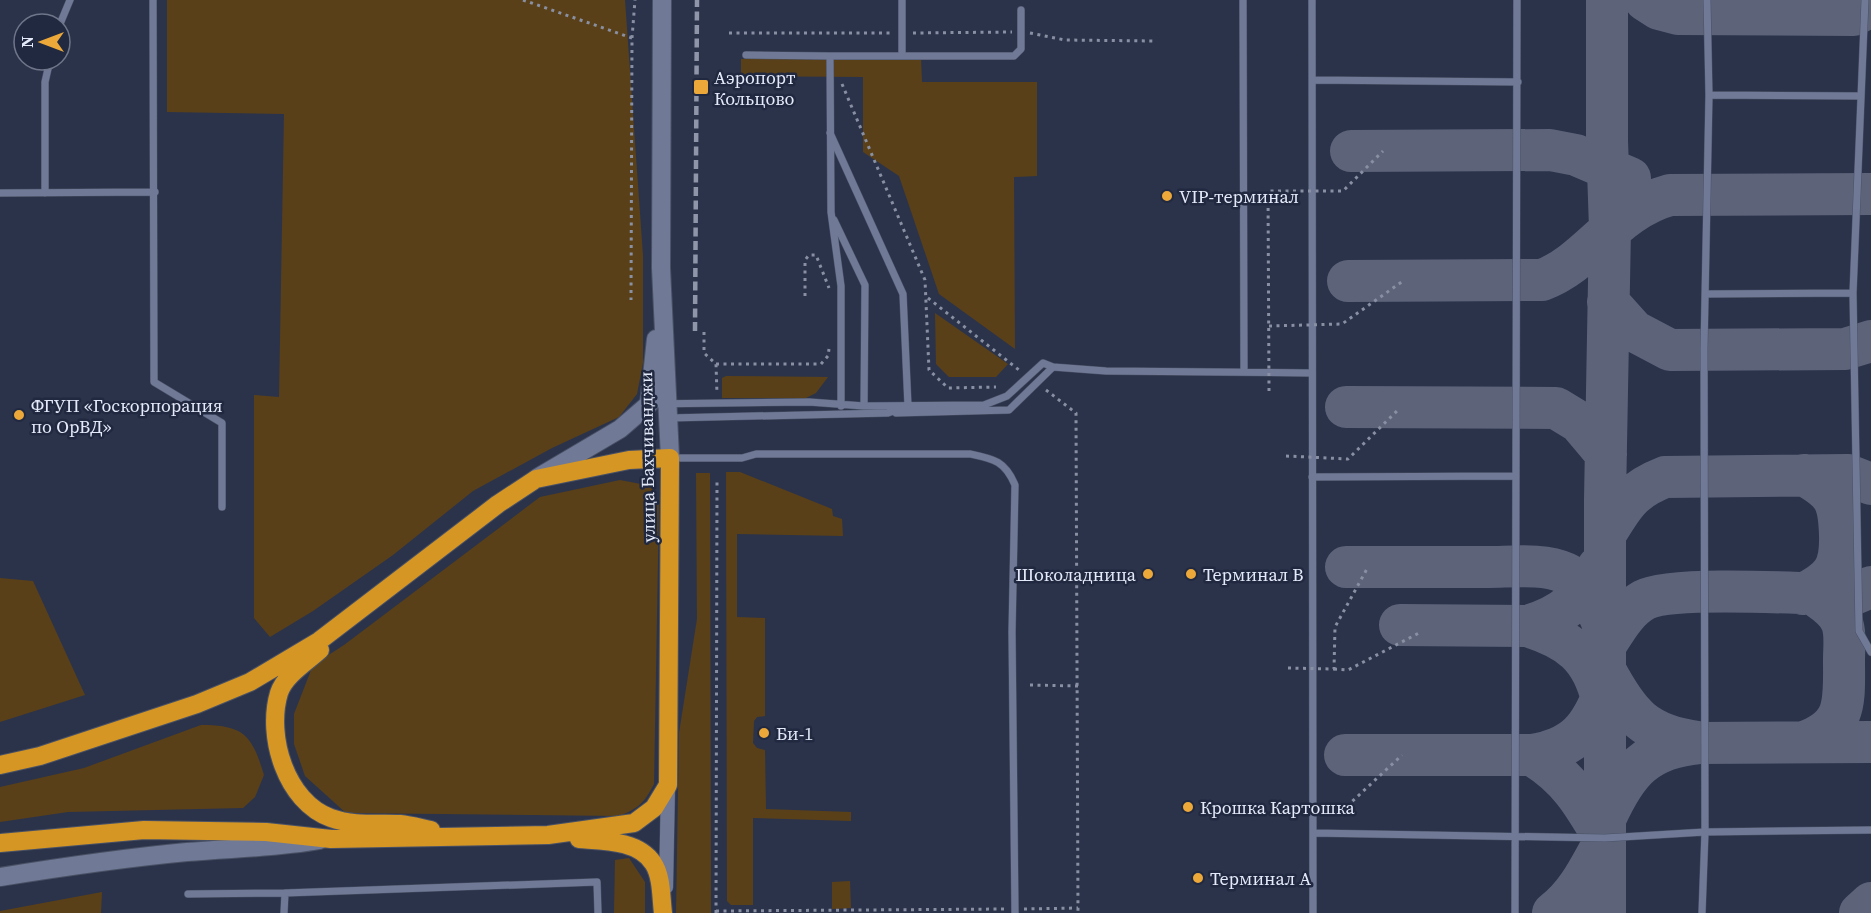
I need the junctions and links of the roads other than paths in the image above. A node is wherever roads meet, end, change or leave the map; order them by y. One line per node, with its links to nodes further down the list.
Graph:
1 (153, 0): 19 (lane)
2 (662, 0): 23 (main road, улица Бахчиванджи)
3 (902, 0): 12 (lane)
4 (1243, 0): 27 (lane)
5 (1312, 0): 14 (lane)
6 (1517, 0): 15 (lane)
7 (1707, 0): 16 (lane)
8 (1865, 0): 17 (lane)
9 (1021, 10): 12 (lane)
10 (746, 55): 11 (lane)
11 (830, 56): 12 (lane); 18 (lane)
12 (902, 56)
13 (47, 72): 20 (lane)
14 (1312, 80): 15 (lane); 28 (lane)
15 (1518, 82): 36 (lane)
16 (1709, 95): 17 (lane); 25 (lane)
17 (1861, 96): 24 (lane)
18 (830, 133): 22 (lane); 32 (lane)
19 (155, 192): 20 (lane); 39 (lane)
20 (45, 193): 21 (lane)
21 (0, 194)
22 (831, 212): 30 (lane); 31 (lane)
23 (661, 268): 29 (main road); 33 (main road, улица Бахчиванджи)
24 (1853, 293): 25 (lane); 41 (lane)
25 (1706, 294): 45 (lane)
26 (1053, 367): 27 (lane); 32 (lane); 34 (lane)
27 (1244, 372): 28 (lane)
28 (1311, 373): 37 (lane)
29 (649, 404): 33 (lane); 38 (main road)
30 (840, 406): 31 (lane); 33 (lane)
31 (864, 406): 32 (lane)
32 (908, 406): 34 (lane)
33 (669, 411): 34 (lane); 35 (main road, улица Бахчиванджи)
34 (888, 413)
35 (670, 458): 38 (highway); 43 (highway, улица Бахчиванджи); 55 (lane)
36 (1514, 476): 37 (lane); 50 (lane)
37 (1312, 477): 46 (lane)
38 (536, 479): 40 (highway)
39 (222, 507)
40 (394, 582): 42 (highway); 48 (highway)
41 (1871, 652)
42 (0, 765)
43 (668, 785): 47 (highway); 58 (street, улица Бахчиванджи)
44 (1871, 830): 45 (lane)
45 (1705, 832): 50 (lane); 61 (lane)
46 (1313, 833): 50 (lane); 59 (lane)
47 (548, 835): 48 (highway); 58 (highway)
48 (457, 837): 49 (highway)
49 (331, 838): 51 (highway); 52 (main road)
50 (1515, 838): 60 (lane)
51 (0, 843)
52 (0, 877)
53 (285, 893): 54 (lane); 56 (lane); 57 (lane)
54 (188, 894)
55 (1015, 911)
56 (284, 913)
57 (598, 913)
58 (664, 913)
59 (1313, 913)
60 (1515, 913)
61 (1702, 913)

